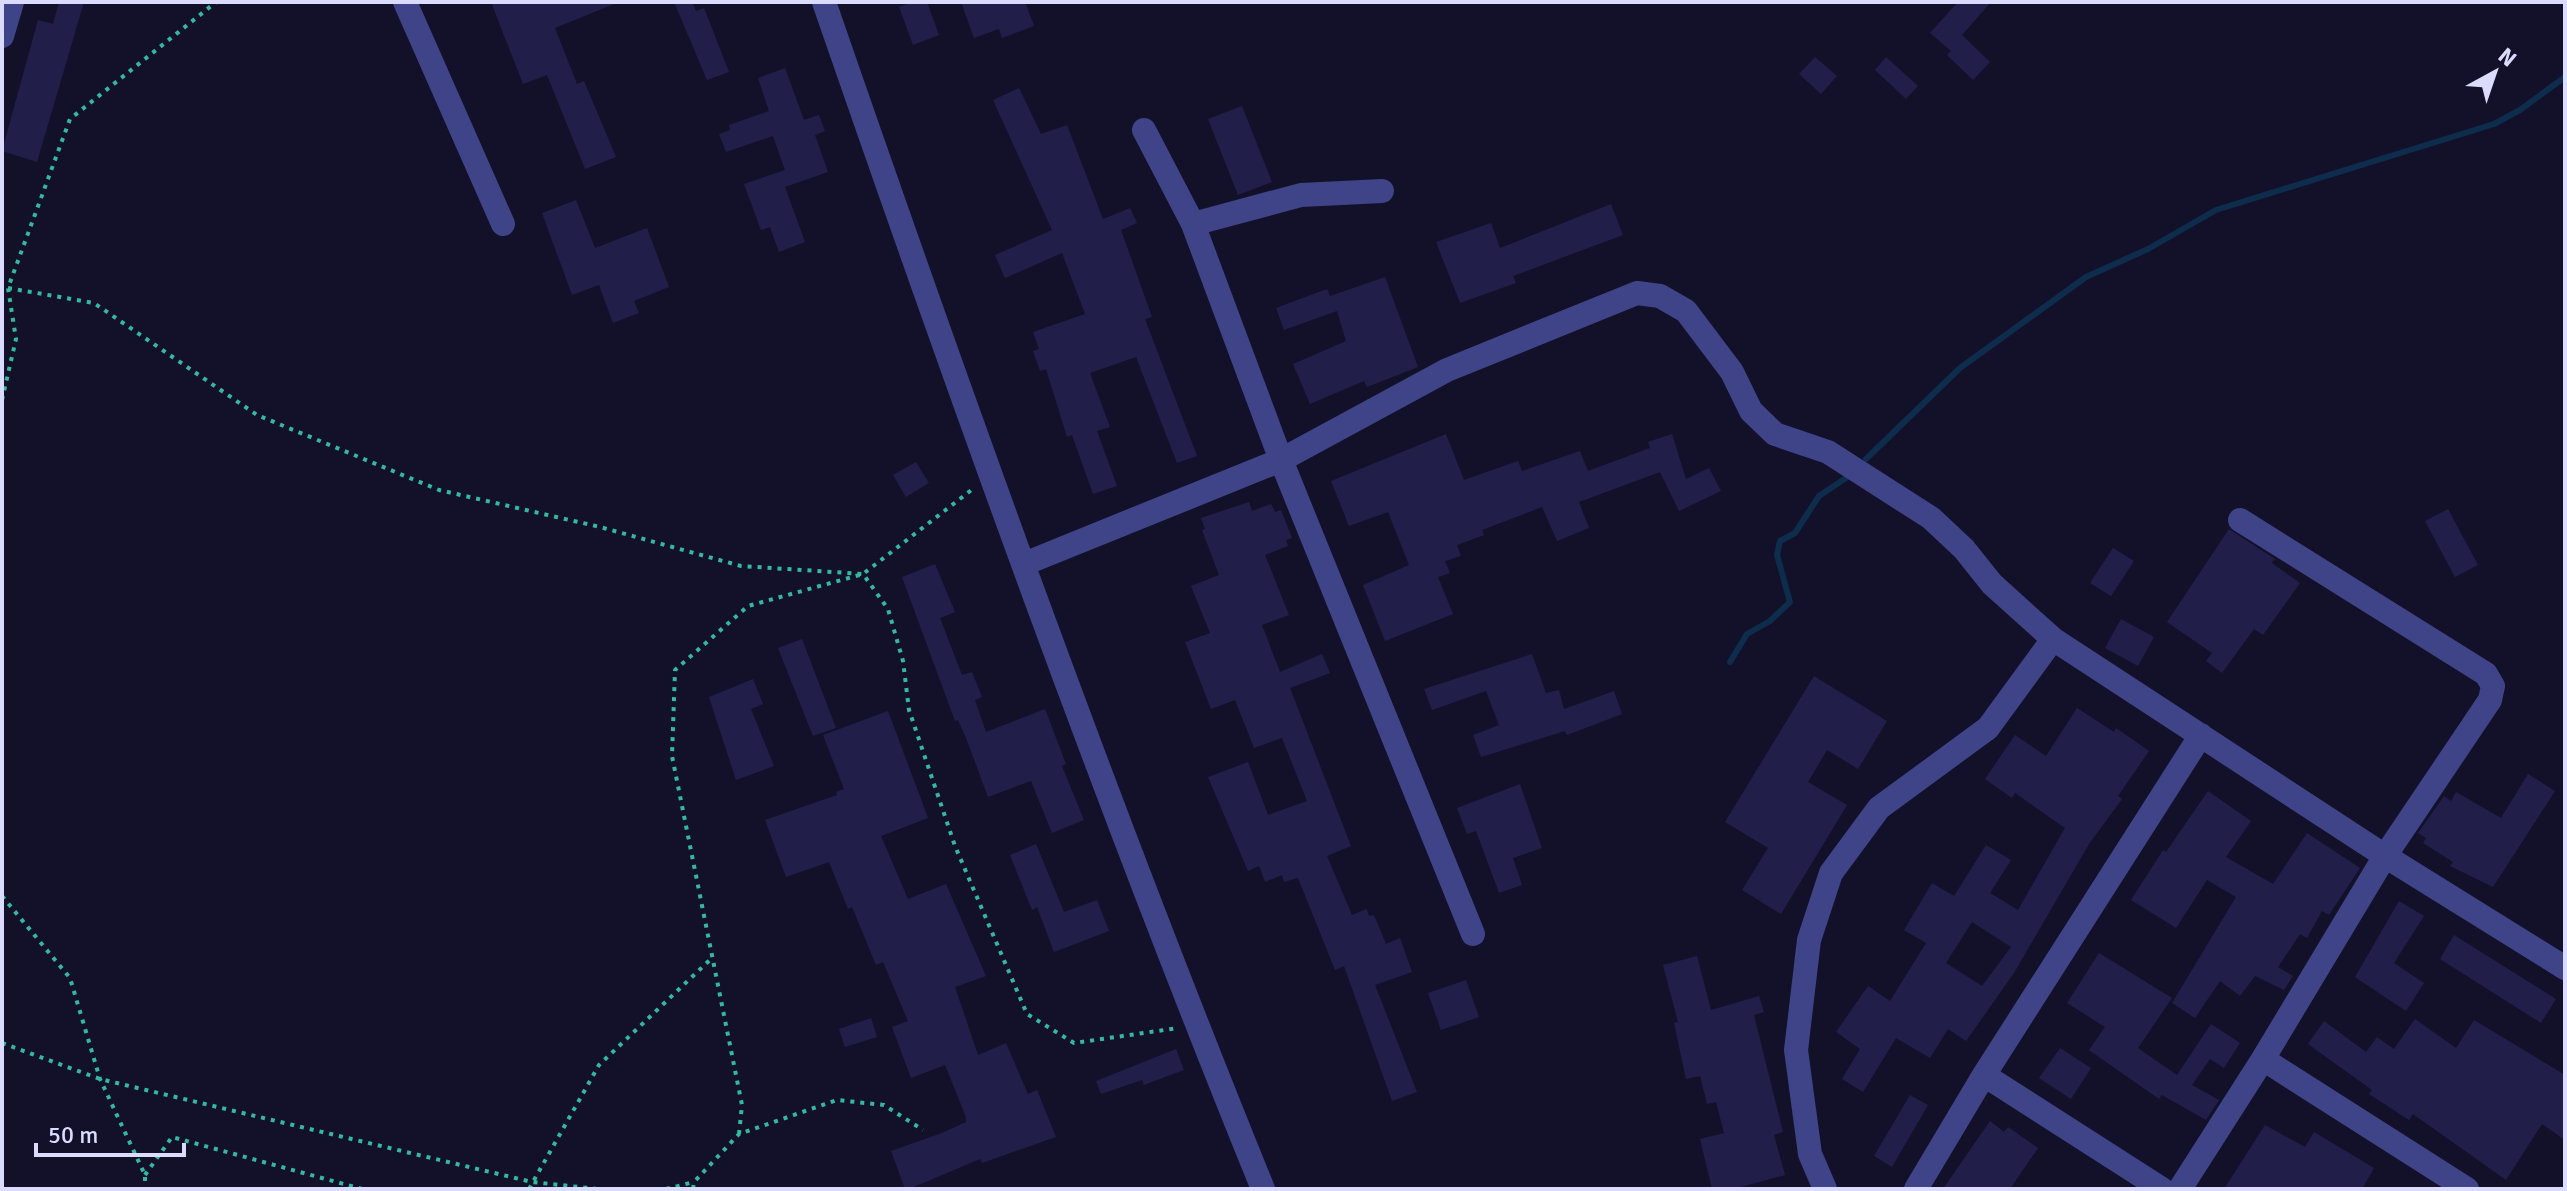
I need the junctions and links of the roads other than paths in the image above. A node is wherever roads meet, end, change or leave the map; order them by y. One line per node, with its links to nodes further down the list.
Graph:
1 (12, 2): 4 (street)
2 (405, 2): 7 (street)
3 (824, 2): 11 (street)
4 (2, 36)
5 (1144, 130): 8 (street)
6 (1382, 191): 8 (street)
7 (503, 224)
8 (1193, 224): 9 (street)
9 (1281, 460): 11 (street); 12 (street); 15 (street)
10 (2240, 520): 14 (street)
11 (1024, 564): 20 (street)
12 (2053, 639): 13 (street); 21 (street)
13 (2201, 735): 14 (street); 18 (street)
14 (2385, 856): 16 (street); 17 (street)
15 (1473, 934)
16 (2565, 968)
17 (2263, 1059): 19 (street); 24 (street)
18 (1984, 1075): 22 (street); 23 (street)
19 (2440, 1182): 25 (street)
20 (1263, 1189)
21 (1825, 1189)
22 (1916, 1189)
23 (2162, 1189)
24 (2180, 1189)
25 (2467, 1189)

